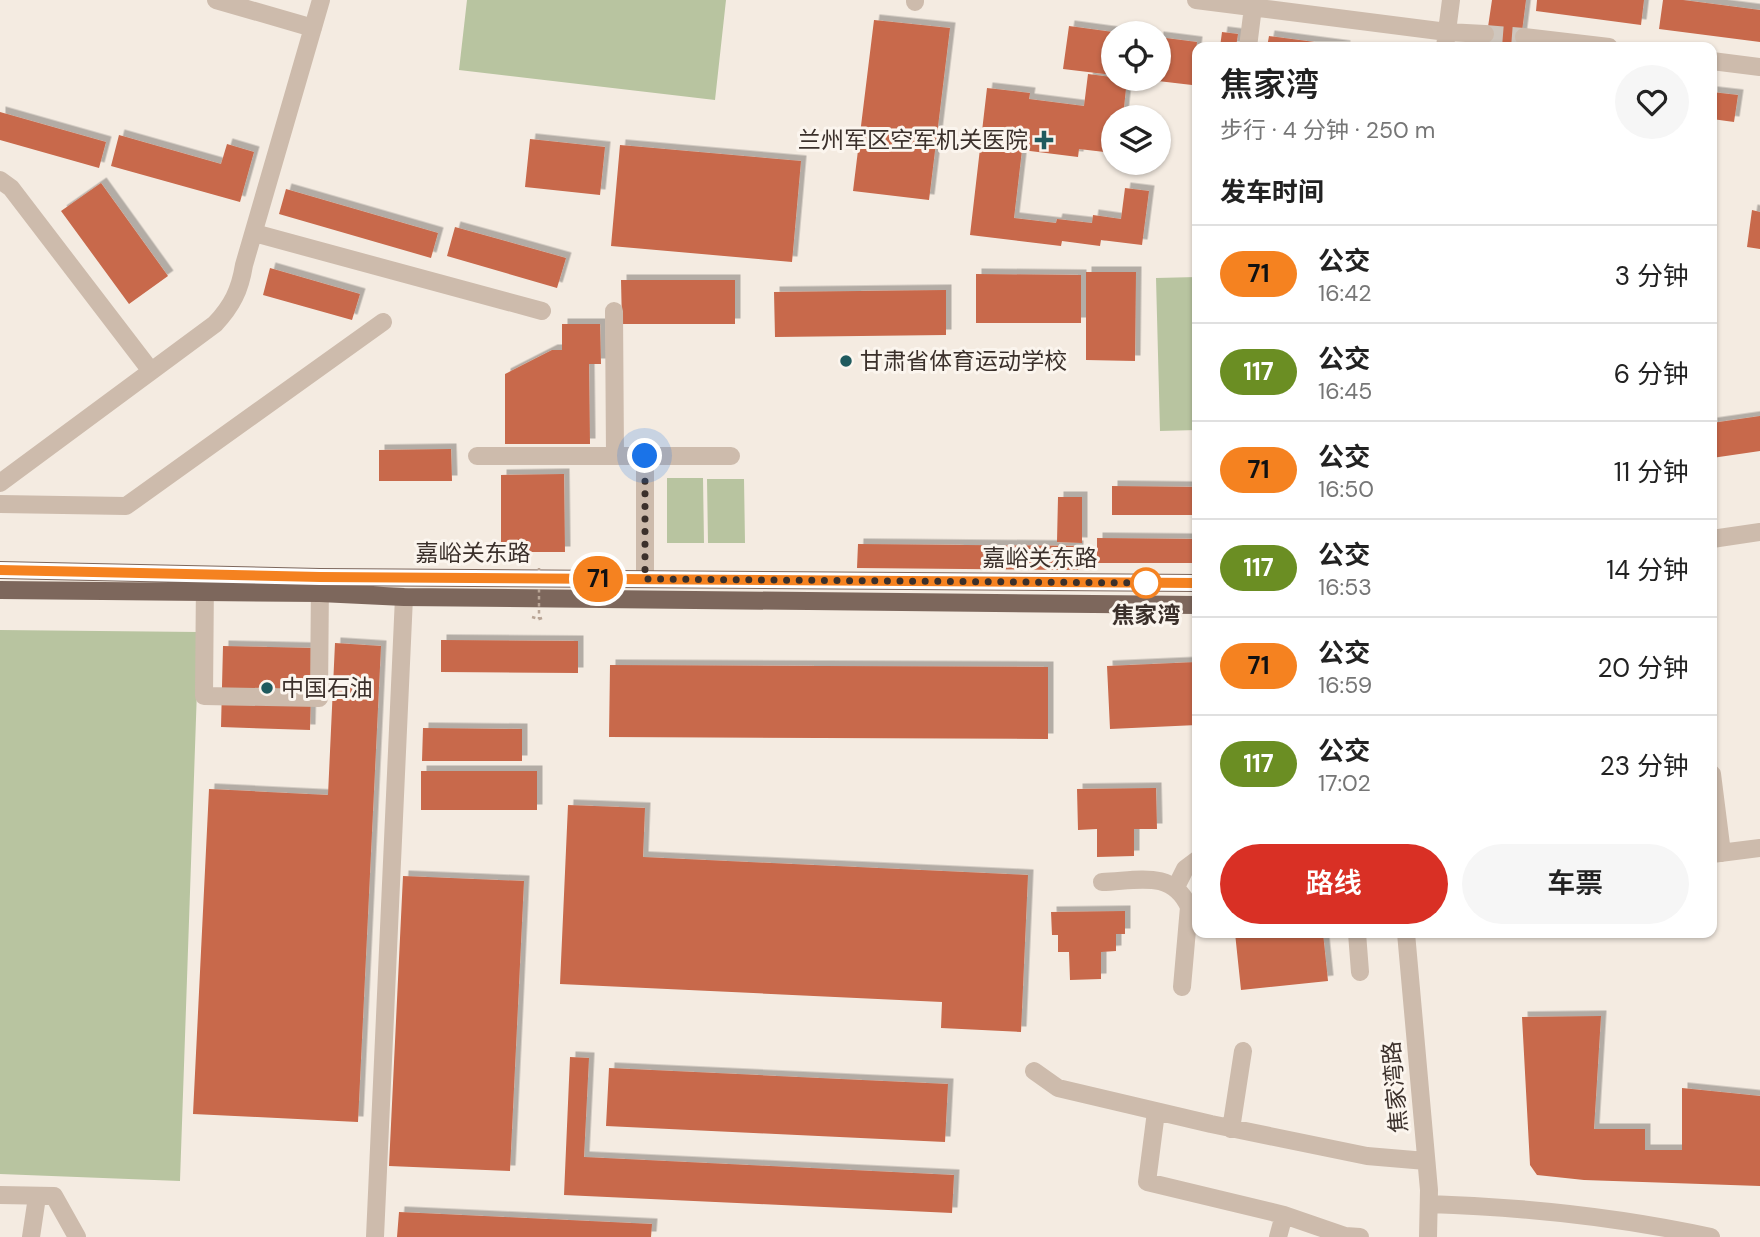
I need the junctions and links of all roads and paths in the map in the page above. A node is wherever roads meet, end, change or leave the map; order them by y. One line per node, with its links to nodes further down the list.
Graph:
1 (216, 0): 6 (street)
2 (321, 0): 6 (street)
3 (1196, 0): 5 (street)
4 (1451, 0): 9 (street)
5 (1253, 7): 9 (street); 10 (street)
6 (313, 28): 15 (street)
7 (1485, 34): 9 (street)
8 (1524, 37): 11 (street)
9 (1446, 39)
10 (1249, 42)
11 (1566, 42)
12 (1717, 62): 13 (street)
13 (1760, 67)
14 (0, 180): 19 (street)
15 (254, 233): 16 (street); 19 (street)
16 (542, 311)
17 (614, 311): 21 (street)
18 (383, 322): 25 (street)
19 (151, 371): 24 (street)
20 (477, 456): 21 (street)
21 (615, 456): 22 (street)
22 (645, 456): 23 (street); 30 (street)
23 (731, 456)
24 (0, 483)
25 (0, 504)
26 (1760, 532): 27 (street)
27 (1717, 538)
28 (538, 568): 37 (path, bridge)
29 (0, 570): 32 (main road, 嘉峪关东路)
30 (645, 579): 31 (main road, 嘉峪关东路); 33 (main road, 嘉峪关东路)
31 (1192, 583)
32 (205, 584): 33 (main road, 嘉峪关东路); 33 (street); 34 (main road, 嘉峪关东路)
33 (320, 585): 35 (main road, 嘉峪关东路)
34 (0, 590)
35 (404, 597): 36 (main road, 嘉峪关东路); 60 (street)
36 (1192, 605)
37 (538, 620)
38 (1760, 848): 39 (street)
39 (1717, 853)
40 (1192, 864): 42 (street)
41 (1102, 882): 42 (street)
42 (1176, 887): 43 (street)
43 (1192, 904)
44 (1192, 912): 48 (street)
45 (1357, 938): 47 (street)
46 (1406, 938): 53 (street, 焦家湾路)
47 (1360, 972)
48 (1182, 987)
49 (1243, 1051): 52 (street)
50 (1034, 1071): 51 (street)
51 (1156, 1112): 52 (street); 57 (street)
52 (1231, 1129): 53 (street)
53 (1426, 1161): 56 (street, 焦家湾路)
54 (0, 1195): 55 (street)
55 (46, 1196): 58 (street); 59 (street)
56 (1429, 1205): 63 (street, 焦家湾路); 64 (street)
57 (1284, 1215): 61 (street); 62 (street)
58 (31, 1237)
59 (77, 1237)
60 (376, 1237)
61 (1278, 1237)
62 (1360, 1237)
63 (1428, 1237)
64 (1710, 1237)

